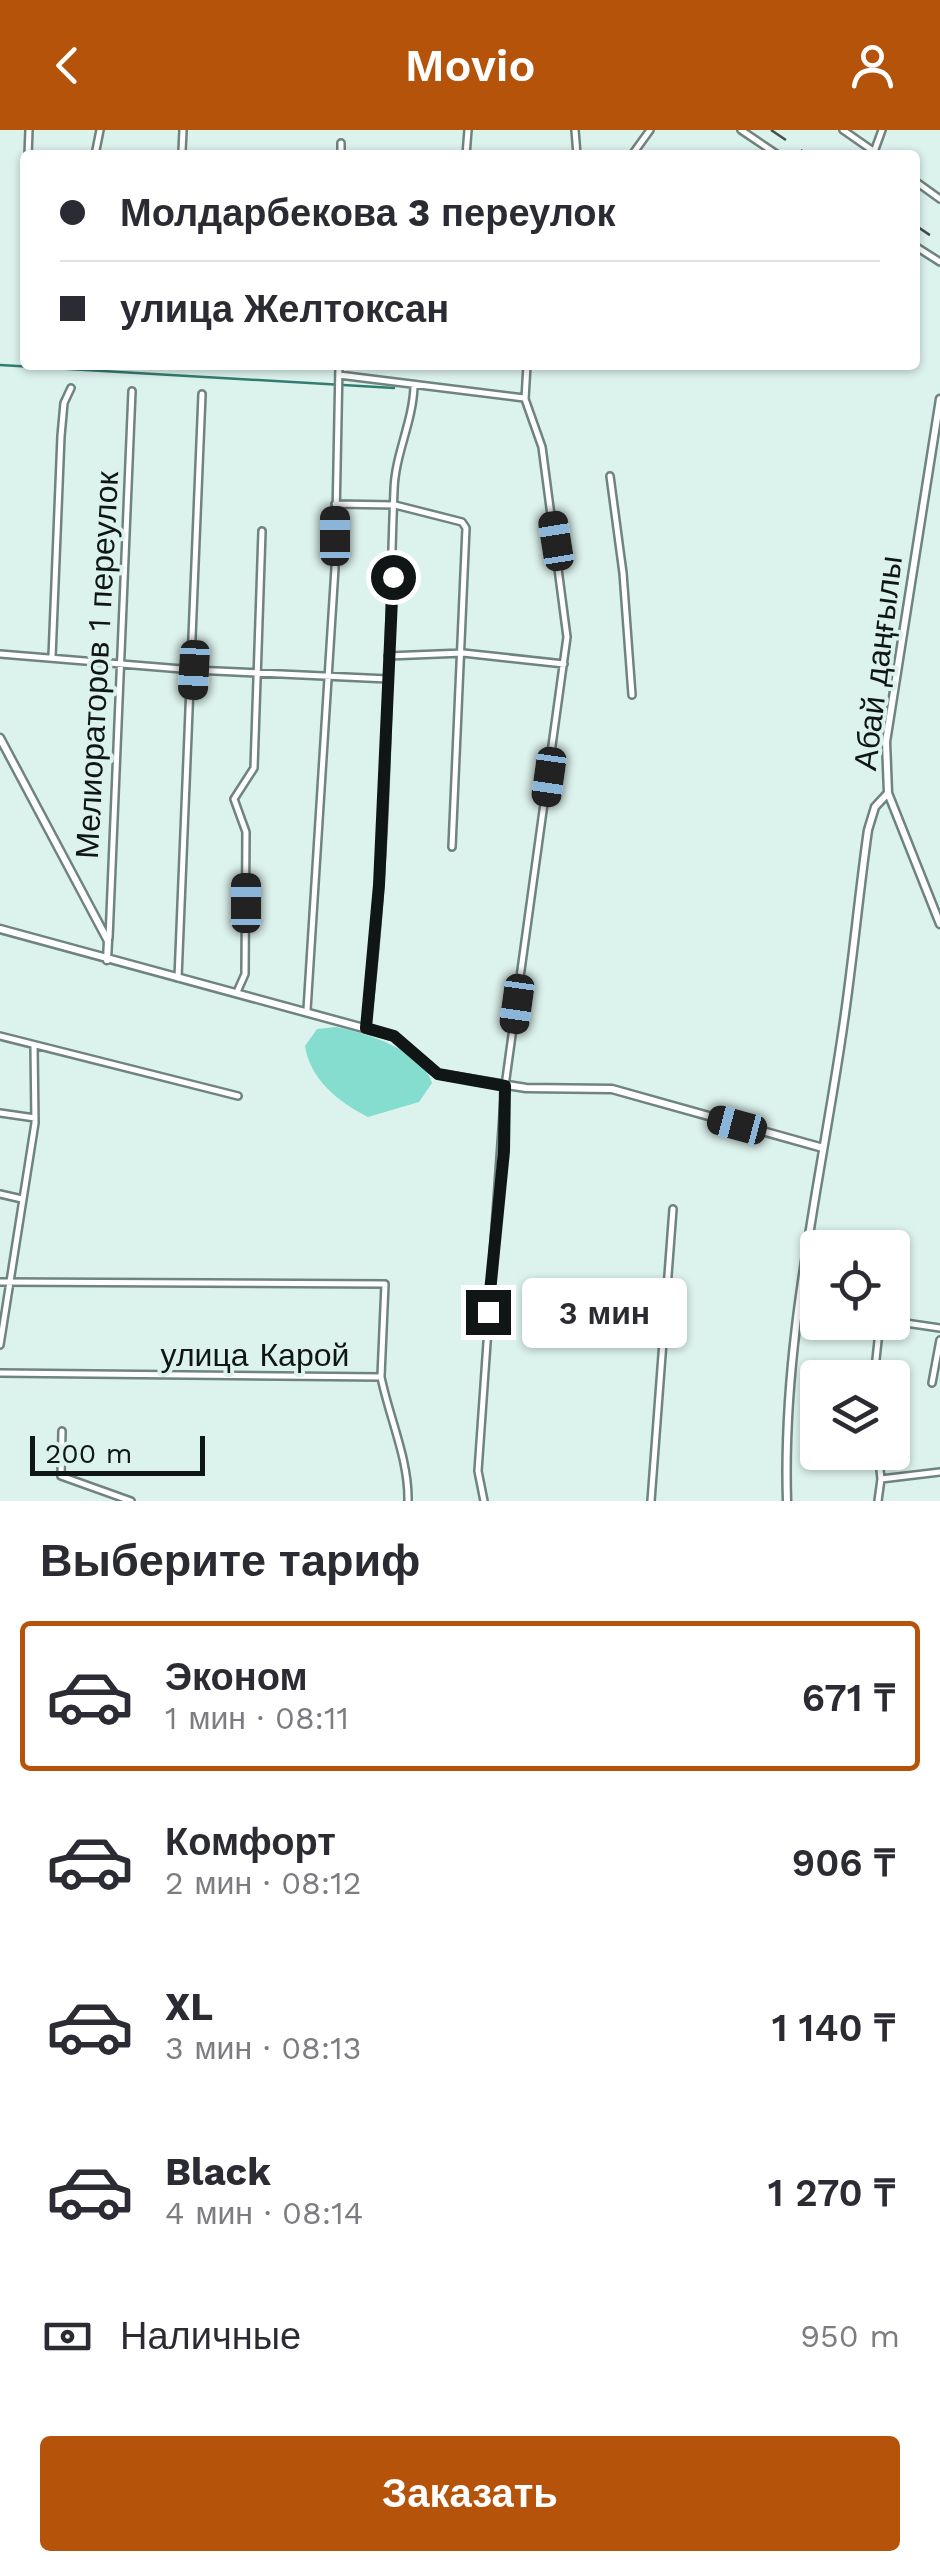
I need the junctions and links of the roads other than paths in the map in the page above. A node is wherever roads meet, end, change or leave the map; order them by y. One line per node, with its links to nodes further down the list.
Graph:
1 (742, 130): 5 (street)
2 (843, 130): 6 (street)
3 (341, 143): 4 (street)
4 (341, 150)
5 (771, 150)
6 (872, 150)
7 (339, 370): 9 (street)
8 (527, 370): 14 (street)
9 (339, 375): 10 (street); 17 (street)
10 (414, 386): 14 (street); 18 (street)
11 (71, 388): 23 (street)
12 (132, 392): 24 (street, Мелиораторов 1 переулок)
13 (202, 394): 26 (street)
14 (525, 398): 25 (street)
15 (940, 399): 32 (street, Абай даңғылы)
16 (610, 476): 30 (street)
17 (335, 504): 18 (street); 28 (street)
18 (394, 504): 20 (street); 22 (street)
19 (262, 530): 27 (street)
20 (463, 653): 22 (street); 25 (street); 33 (street)
21 (0, 654): 23 (street)
22 (388, 656): 29 (street)
23 (52, 657): 24 (street)
24 (120, 663): 26 (street); 37 (street, Мелиораторов 1 переулок)
25 (565, 664): 45 (street)
26 (194, 670): 27 (street); 39 (street)
27 (259, 674): 28 (street); 40 (street)
28 (326, 676): 29 (street); 41 (street)
29 (388, 678): 42 (street)
30 (632, 695)
31 (0, 738): 37 (street)
32 (888, 793): 35 (street, Абай даңғылы); 49 (street)
33 (452, 847)
34 (0, 922): 36 (street)
35 (940, 924)
36 (2, 930): 38 (street)
37 (108, 941): 38 (street)
38 (107, 960): 39 (street)
39 (178, 978): 40 (street)
40 (237, 992): 41 (street)
41 (306, 1010): 42 (street)
42 (366, 1028): 45 (street)
43 (0, 1036): 44 (street)
44 (34, 1046): 46 (street); 48 (street)
45 (505, 1086): 49 (street); 68 (street)
46 (238, 1096)
47 (0, 1113): 48 (street)
48 (35, 1118): 51 (street)
49 (823, 1148): 70 (street)
50 (0, 1194): 51 (street)
51 (22, 1199): 54 (street)
52 (673, 1209): 69 (street)
53 (0, 1282): 54 (street)
54 (11, 1283): 58 (street); 60 (street)
55 (910, 1324): 56 (street)
56 (940, 1328)
57 (940, 1340): 61 (street)
58 (0, 1345)
59 (0, 1373): 60 (street, улица Карой)
60 (381, 1377): 67 (street, улица Карой)
61 (932, 1382)
62 (62, 1431): 66 (street)
63 (880, 1470): 65 (street)
64 (940, 1472): 65 (street)
65 (881, 1479): 71 (street)
66 (131, 1501)
67 (408, 1501)
68 (484, 1501)
69 (651, 1501)
70 (787, 1501)
71 (878, 1501)

